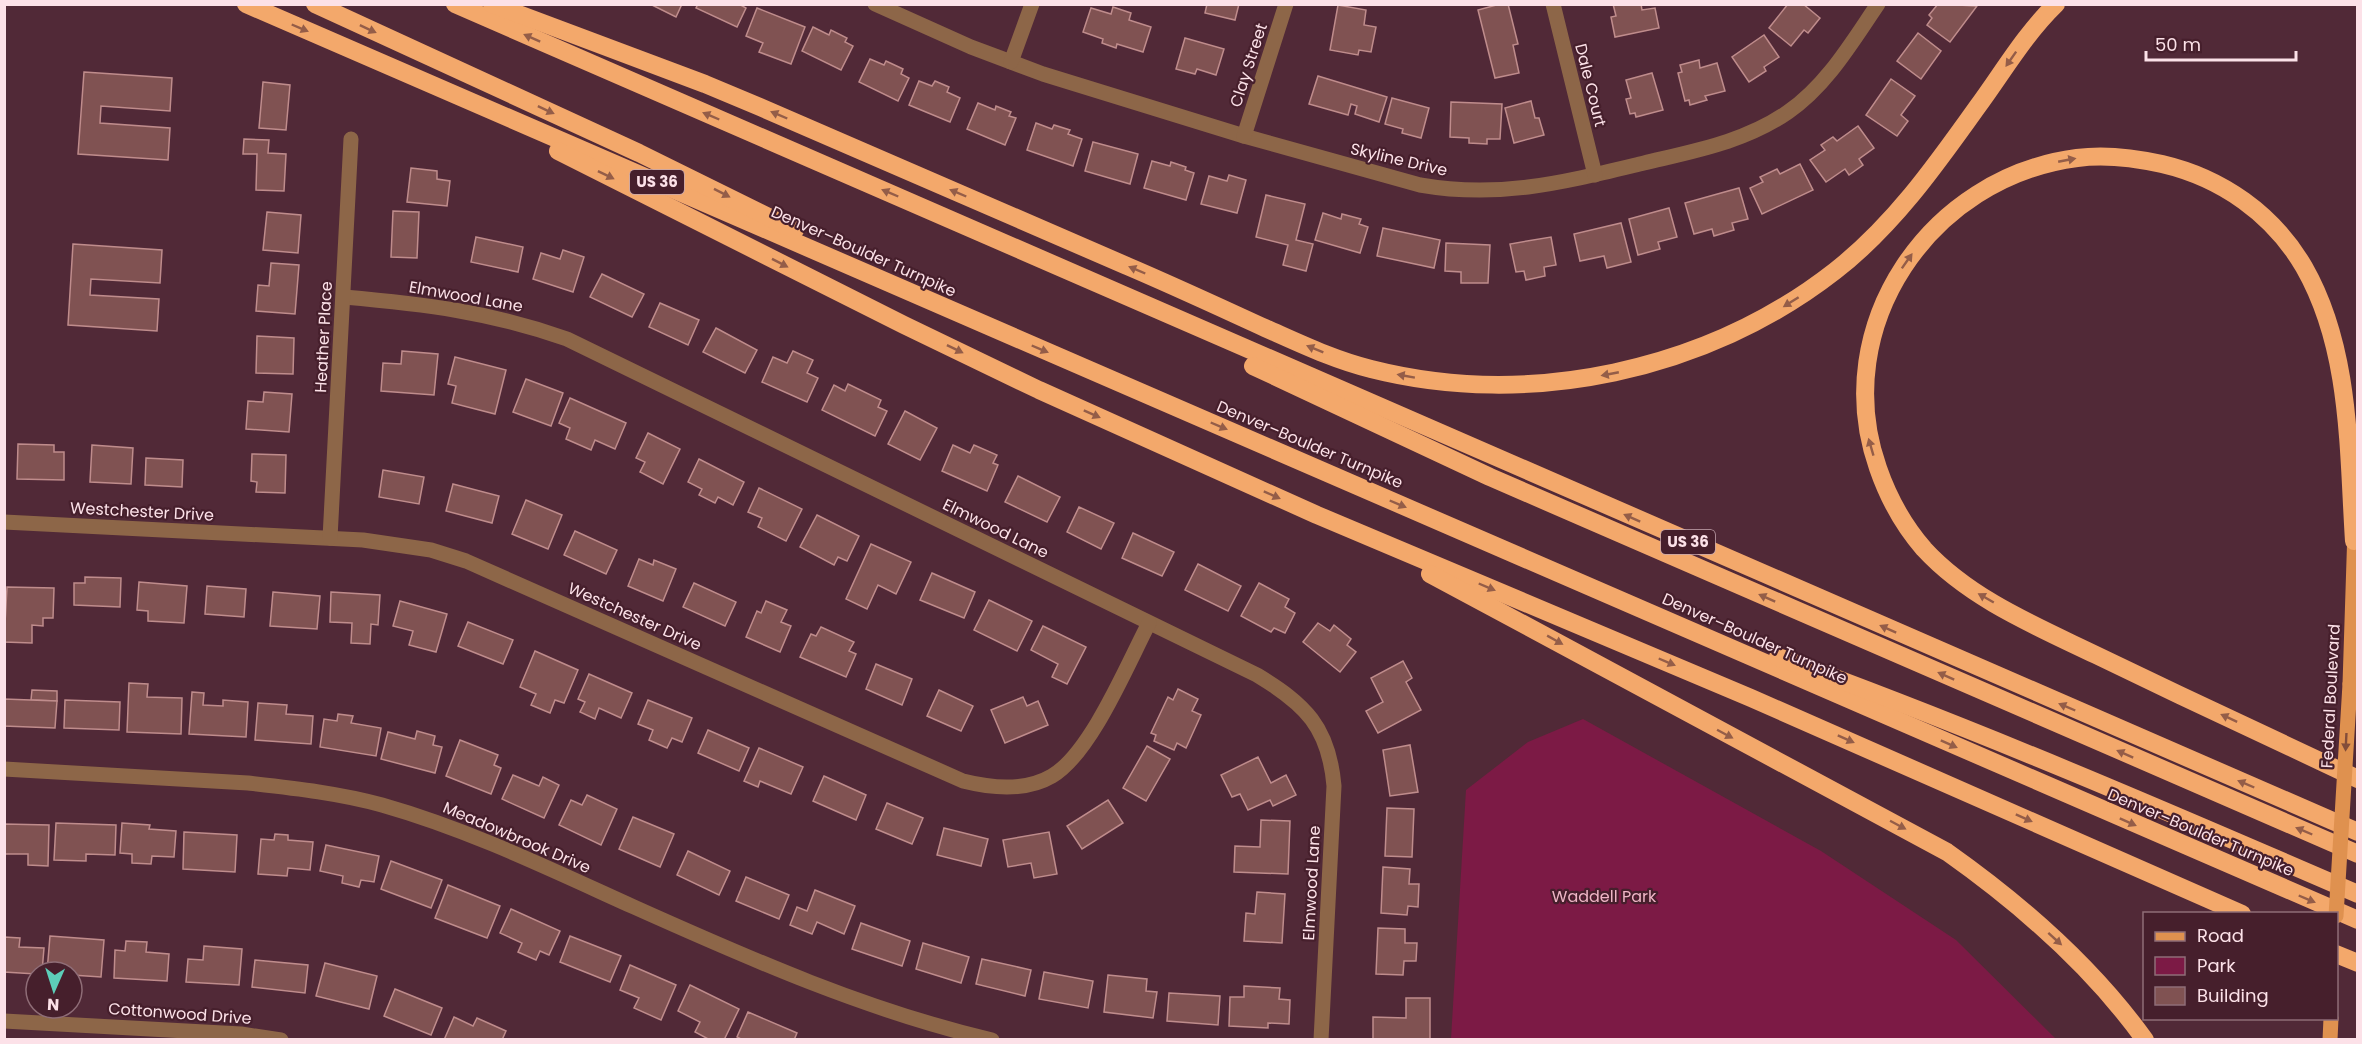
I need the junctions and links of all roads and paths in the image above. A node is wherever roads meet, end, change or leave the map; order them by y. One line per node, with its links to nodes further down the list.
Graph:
1 (246, 4): 11 (highway, Denver–Boulder Turnpike / US 36, one-way to 11)
2 (315, 4): 18 (highway, one-way to 18)
3 (455, 4): 16 (highway, US 36, one-way to 3)
4 (492, 4): 10 (highway, one-way to 4)
5 (875, 4): 12 (street, Skyline Drive)
6 (1032, 4): 12 (street)
7 (1286, 4): 13 (street, Clay Street)
8 (1553, 4): 15 (street, Dale Court)
9 (1878, 4): 15 (street, Skyline Drive)
10 (2056, 4)
11 (365, 56): 18 (highway, Denver–Boulder Turnpike / US 36); 20 (highway, one-way to 20)
12 (1011, 62): 13 (street, Skyline Drive)
13 (1244, 136): 15 (street, Skyline Drive)
14 (351, 139): 17 (street, Heather Place)
15 (1595, 175)
16 (1020, 251): 28 (highway, US 36, one-way to 16); 29 (highway, one-way to 16)
17 (344, 297): 22 (street, Heather Place); 25 (street, Elmwood Lane)
18 (948, 309): 24 (highway, Denver–Boulder Turnpike / US 36, one-way to 24)
19 (2358, 478): 23 (main road, Federal Boulevard)
20 (1317, 515): 31 (highway, one-way to 31); 42 (highway, one-way to 42)
21 (4, 522): 22 (street, Westchester Drive)
22 (330, 538): 25 (street, Westchester Drive)
23 (2354, 541): 27 (highway, one-way to 23); 32 (main road, Federal Boulevard, one-way to 32, bridge)
24 (1607, 595): 30 (highway); 33 (highway, Denver–Boulder Turnpike / US 36, one-way to 33)
25 (1149, 623): 41 (street, Elmwood Lane)
26 (4, 769): 40 (street, Meadowbrook Drive)
27 (2358, 779)
28 (2358, 832)
29 (2358, 854)
30 (2358, 894)
31 (2237, 912)
32 (2337, 912)
33 (2358, 920)
34 (2338, 954): 35 (highway)
35 (2358, 963)
36 (2331, 1020): 43 (main road)
37 (4, 1021): 38 (street, Cottonwood Drive)
38 (186, 1035): 39 (street, Cottonwood Drive)
39 (281, 1040)
40 (992, 1040)
41 (1321, 1040)
42 (2145, 1040)
43 (2330, 1040)

